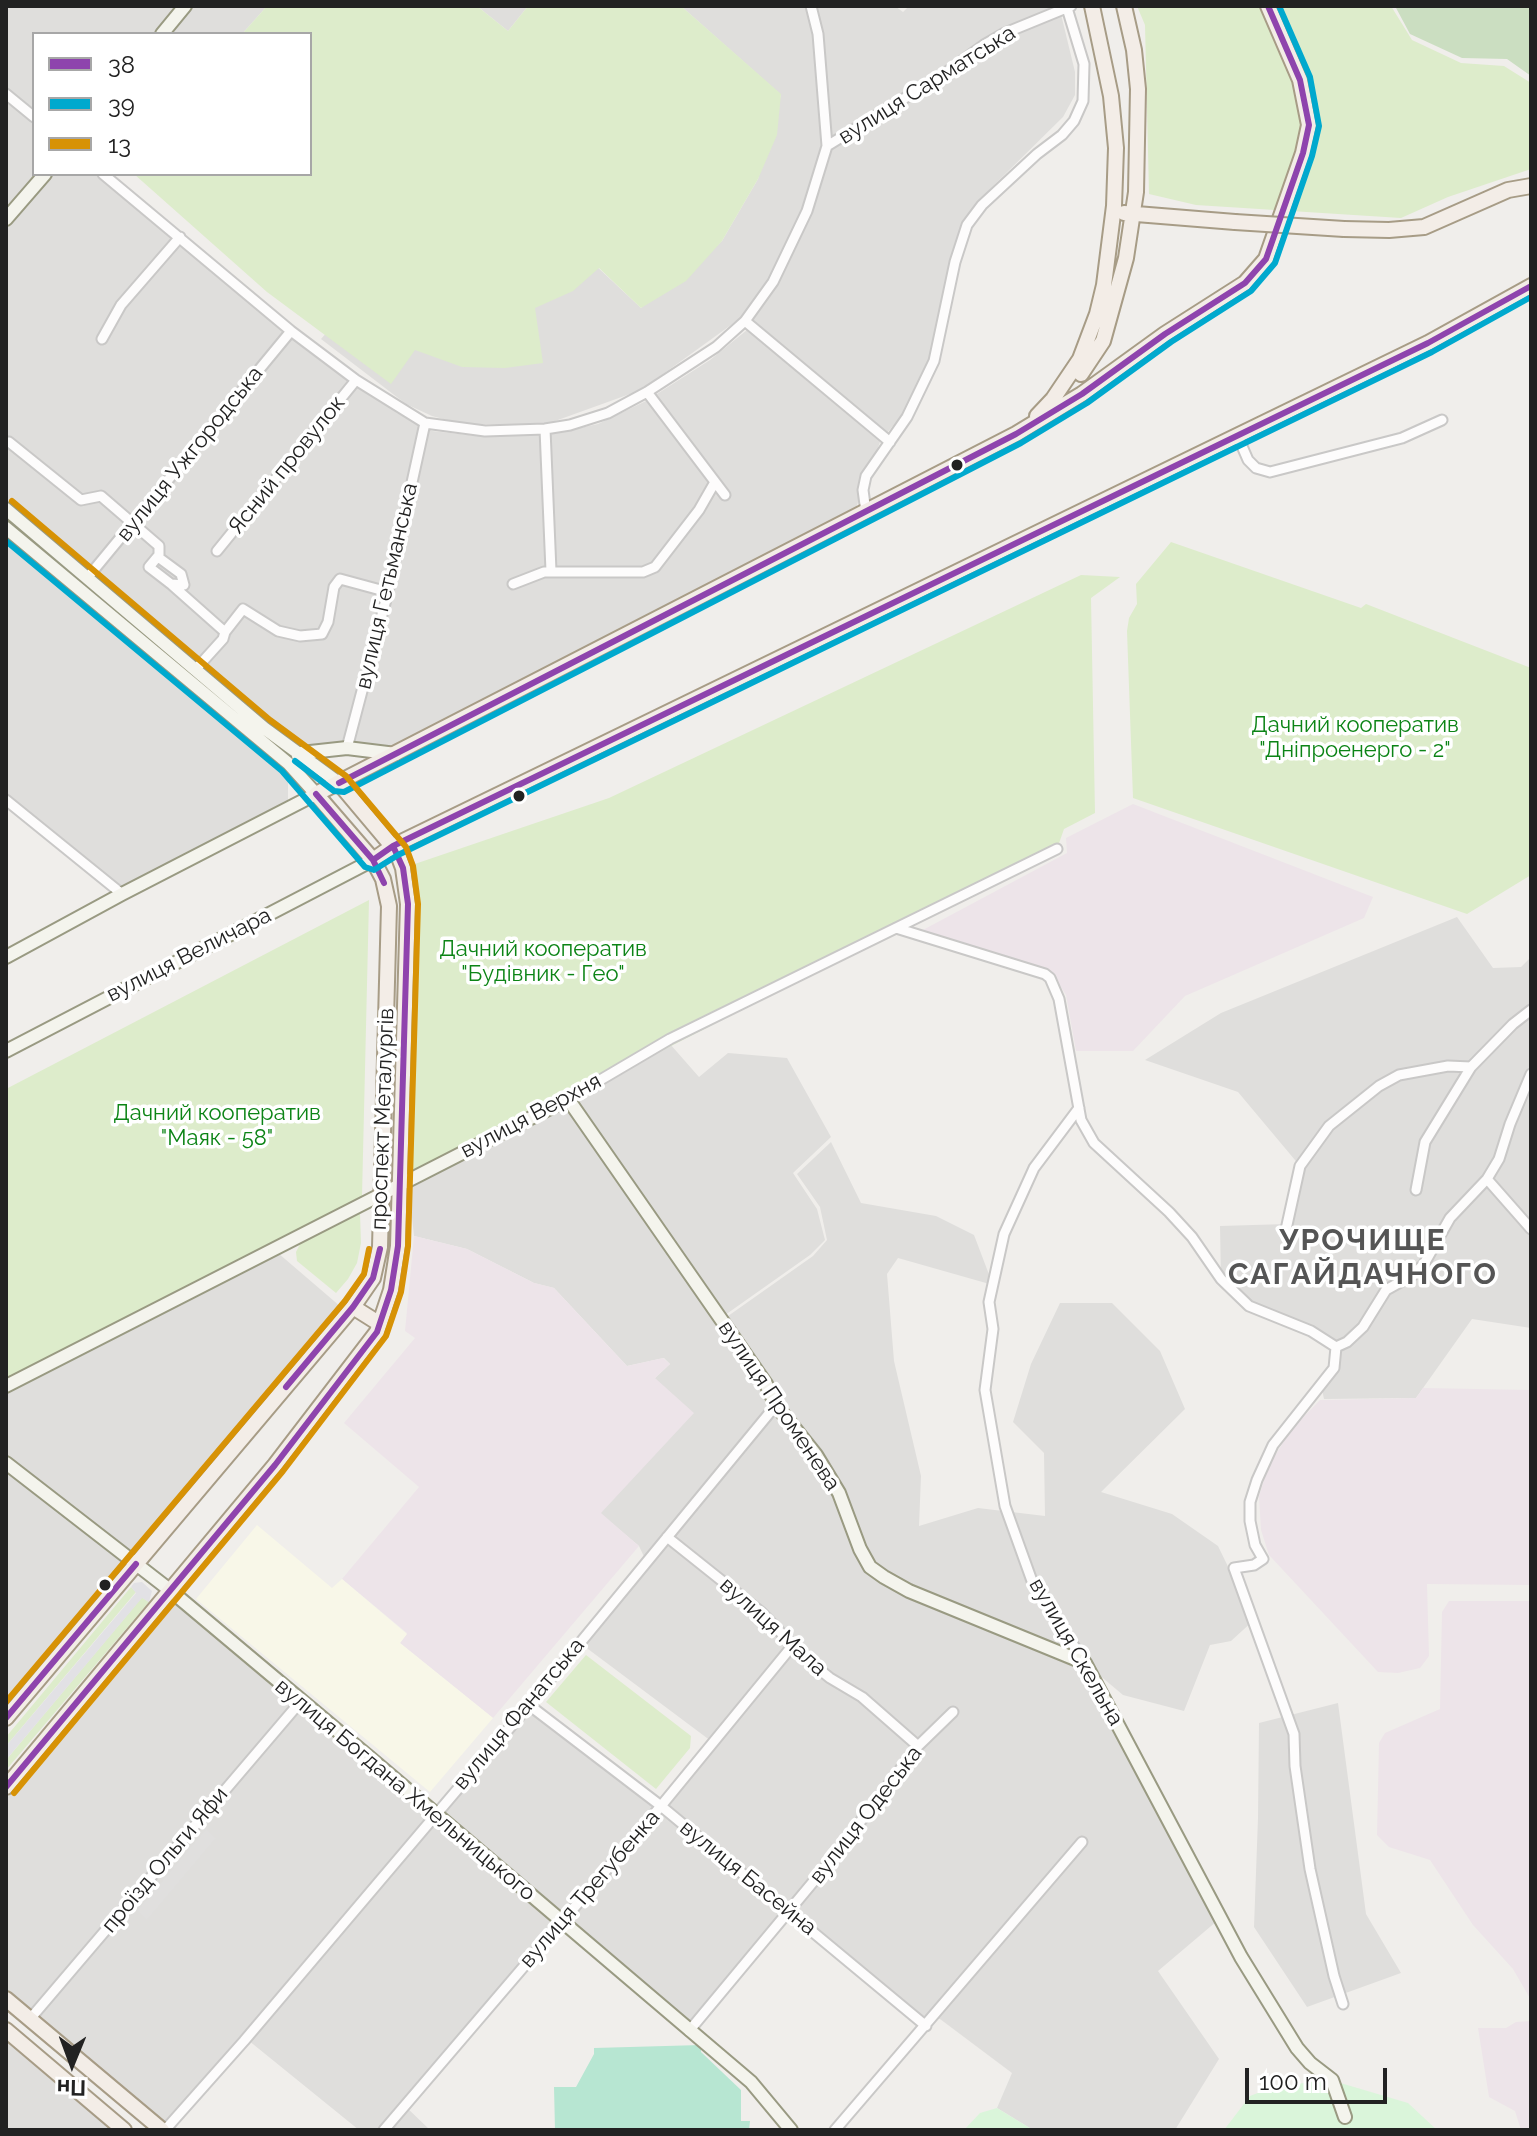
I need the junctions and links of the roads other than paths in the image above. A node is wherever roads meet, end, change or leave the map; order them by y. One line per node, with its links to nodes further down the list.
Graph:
1 (185, 6): 7 (street)
2 (811, 6): 10 (street)
3 (1092, 6): 14 (main road)
4 (1124, 6): 15 (main road)
5 (1069, 7): 10 (street, вулиця Сарматська); 31 (street)
6 (1270, 9): 28 (main road)
7 (164, 32)
8 (6, 94): 9 (street)
9 (32, 115)
10 (827, 146): 19 (street)
11 (43, 176): 16 (street)
12 (105, 176): 17 (street)
13 (1531, 186): 15 (main road, bridge)
14 (1114, 206): 15 (main road); 24 (main road)
15 (1133, 215): 24 (main road)
16 (6, 219)
17 (180, 237): 20 (street); 21 (street)
18 (1531, 286): 29 (main road)
19 (745, 321): 23 (street); 31 (street)
20 (291, 331): 22 (street); 36 (street, вулиця Ужгородська)
21 (102, 339)
22 (356, 380): 26 (street); 38 (street, Ясний провулок)
23 (647, 392): 27 (street); 32 (street)
24 (1046, 406): 28 (main road)
25 (1442, 420): 29 (street)
26 (425, 423): 27 (street); 44 (street, вулиця Гетьманська)
27 (545, 429): 40 (street)
28 (1016, 434): 35 (main road)
29 (1238, 437): 54 (main road)
30 (7, 442): 36 (street)
31 (890, 442): 35 (street)
32 (715, 482): 33 (street); 40 (street)
33 (725, 495)
34 (6, 509): 41 (street)
35 (866, 512): 49 (main road)
36 (134, 524): 39 (street); 41 (street, вулиця Ужгородська)
37 (6, 528): 50 (street)
38 (217, 551)
39 (158, 557): 42 (street); 42 (street)
40 (551, 571): 43 (street)
41 (88, 577): 46 (street)
42 (171, 584): 45 (street)
43 (513, 584)
44 (388, 592): 45 (street); 47 (street, вулиця Гетьманська)
45 (225, 632): 46 (street)
46 (195, 670): 48 (street)
47 (347, 748): 48 (street); 49 (street)
48 (301, 753): 50 (street); 51 (street)
49 (396, 754): 51 (main road)
50 (289, 764): 52 (street)
51 (339, 783): 52 (main road); 54 (main road, проспект Металургів)
52 (316, 794): 56 (main road, проспект Металургів); 57 (street)
53 (6, 800): 57 (street)
54 (393, 846): 56 (main road); 67 (main road, проспект Металургів)
55 (1057, 849): 58 (street, вулиця Верхня)
56 (373, 860): 61 (street, вулиця Величара); 69 (main road, проспект Металургів)
57 (122, 894): 59 (street)
58 (896, 928): 64 (street, вулиця Верхня); 65 (street)
59 (6, 957)
60 (1531, 1010): 62 (street)
61 (6, 1051)
62 (1471, 1067): 68 (street); 71 (street)
63 (1531, 1074): 66 (street)
64 (568, 1099): 67 (street, вулиця Верхня); 76 (street, вулиця Променева)
65 (1079, 1108): 74 (street); 82 (street, вулиця Скельна)
66 (1487, 1179): 70 (street); 74 (street)
67 (399, 1185): 69 (street, вулиця Верхня); 73 (main road, проспект Металургів)
68 (1416, 1190)
69 (381, 1195): 72 (main road, проспект Металургів); 75 (street, вулиця Верхня)
70 (1531, 1229)
71 (1285, 1234)
72 (353, 1307): 73 (main road); 79 (main road, проспект Металургів)
73 (380, 1324): 80 (main road, проспект Металургів)
74 (1336, 1347): 95 (street)
75 (6, 1386)
76 (776, 1405): 78 (street, вулиця Фанатська); 82 (street, вулиця Променева)
77 (6, 1463): 79 (street, вулиця Богдана Хмельницького)
78 (667, 1537): 81 (street, вулиця Мала); 84 (street, вулиця Фанатська)
79 (136, 1564): 80 (street, вулиця Богдана Хмельницького); 86 (main road, проспект Металургів)
80 (171, 1591): 83 (street, вулиця Богдана Хмельницького); 88 (main road, проспект Металургів)
81 (793, 1645): 87 (street, вулиця Мала); 89 (street, вулиця Трегубенка)
82 (1085, 1663): 100 (street, вулиця Скельна)
83 (301, 1701): 90 (street, вулиця Богдана Хмельницького); 96 (street, проїзд Ольги Яфи)
84 (529, 1705): 89 (street, вулиця Басейна); 90 (street, вулиця Фанатська)
85 (953, 1712): 87 (street, вулиця Одеська)
86 (6, 1718)
87 (918, 1746): 92 (street, вулиця Одеська)
88 (6, 1787)
89 (661, 1806): 92 (street, вулиця Басейна); 93 (street, вулиця Трегубенка)
90 (435, 1815): 93 (street, вулиця Богдана Хмельницького); 102 (street, вулиця Фанатська)
91 (1082, 1842): 97 (street)
92 (789, 1911): 97 (street, вулиця Басейна); 99 (street, вулиця Одеська)
93 (561, 1922): 99 (street, вулиця Богдана Хмельницького); 103 (street, вулиця Трегубенка)
94 (6, 1999): 96 (main road)
95 (1343, 2004)
96 (30, 2019): 102 (main road)
97 (926, 2026): 105 (street)
98 (6, 2030): 101 (main road)
99 (689, 2031): 104 (street, вулиця Богдана Хмельницького)
100 (1345, 2117)
101 (124, 2130)
102 (164, 2130)
103 (384, 2130)
104 (791, 2130)
105 (835, 2130)

